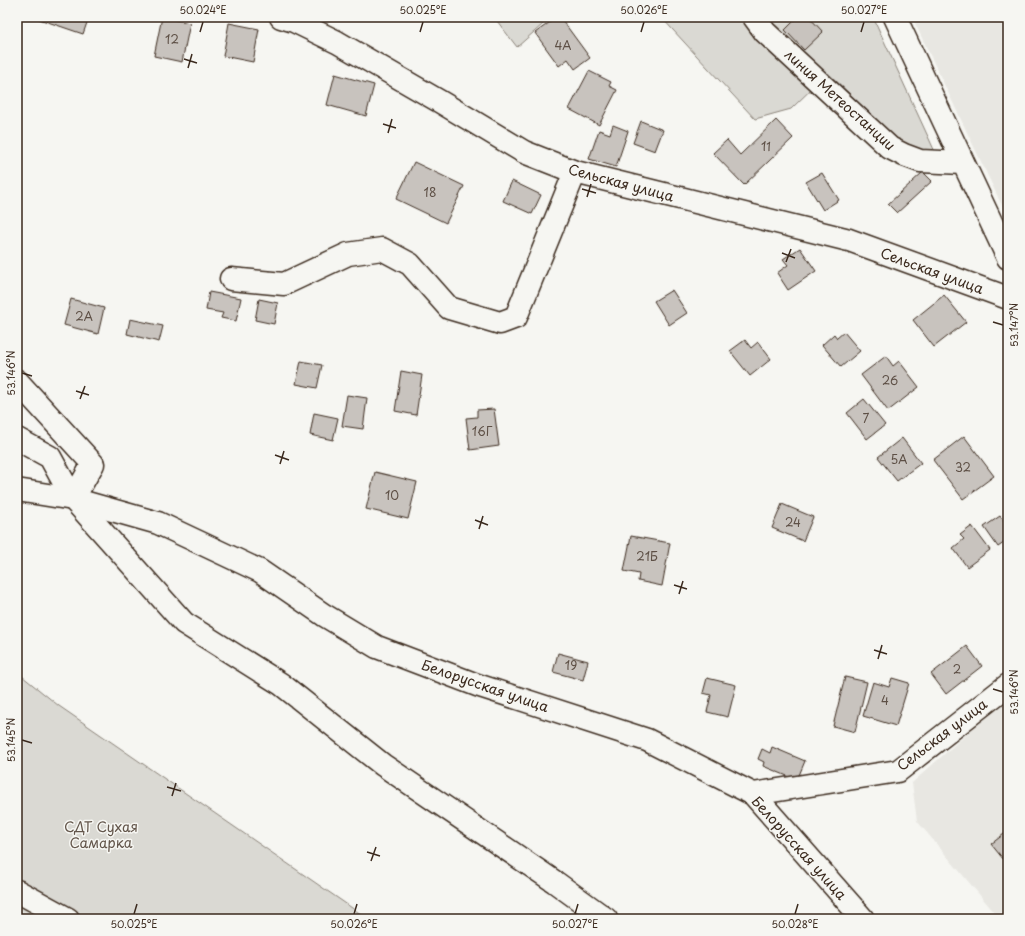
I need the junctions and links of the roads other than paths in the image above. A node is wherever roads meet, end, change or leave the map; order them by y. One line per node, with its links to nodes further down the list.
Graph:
1 (281, 17): 5 (street, Сельская улица)
2 (754, 17): 4 (street, линия Метеостанции)
3 (895, 17): 4 (street)
4 (963, 163): 6 (street)
5 (575, 172): 7 (street); 8 (street, Сельская улица)
6 (1008, 258)
7 (231, 279)
8 (1008, 298)
9 (17, 381): 12 (street)
10 (17, 439): 12 (street)
11 (17, 490): 12 (street, Белорусская улица)
12 (73, 499): 14 (street, Белорусская улица); 17 (street)
13 (1008, 685): 14 (street, Сельская улица)
14 (753, 794): 18 (street, Белорусская улица)
15 (17, 892): 16 (street)
16 (68, 919)
17 (606, 919)
18 (862, 919)

